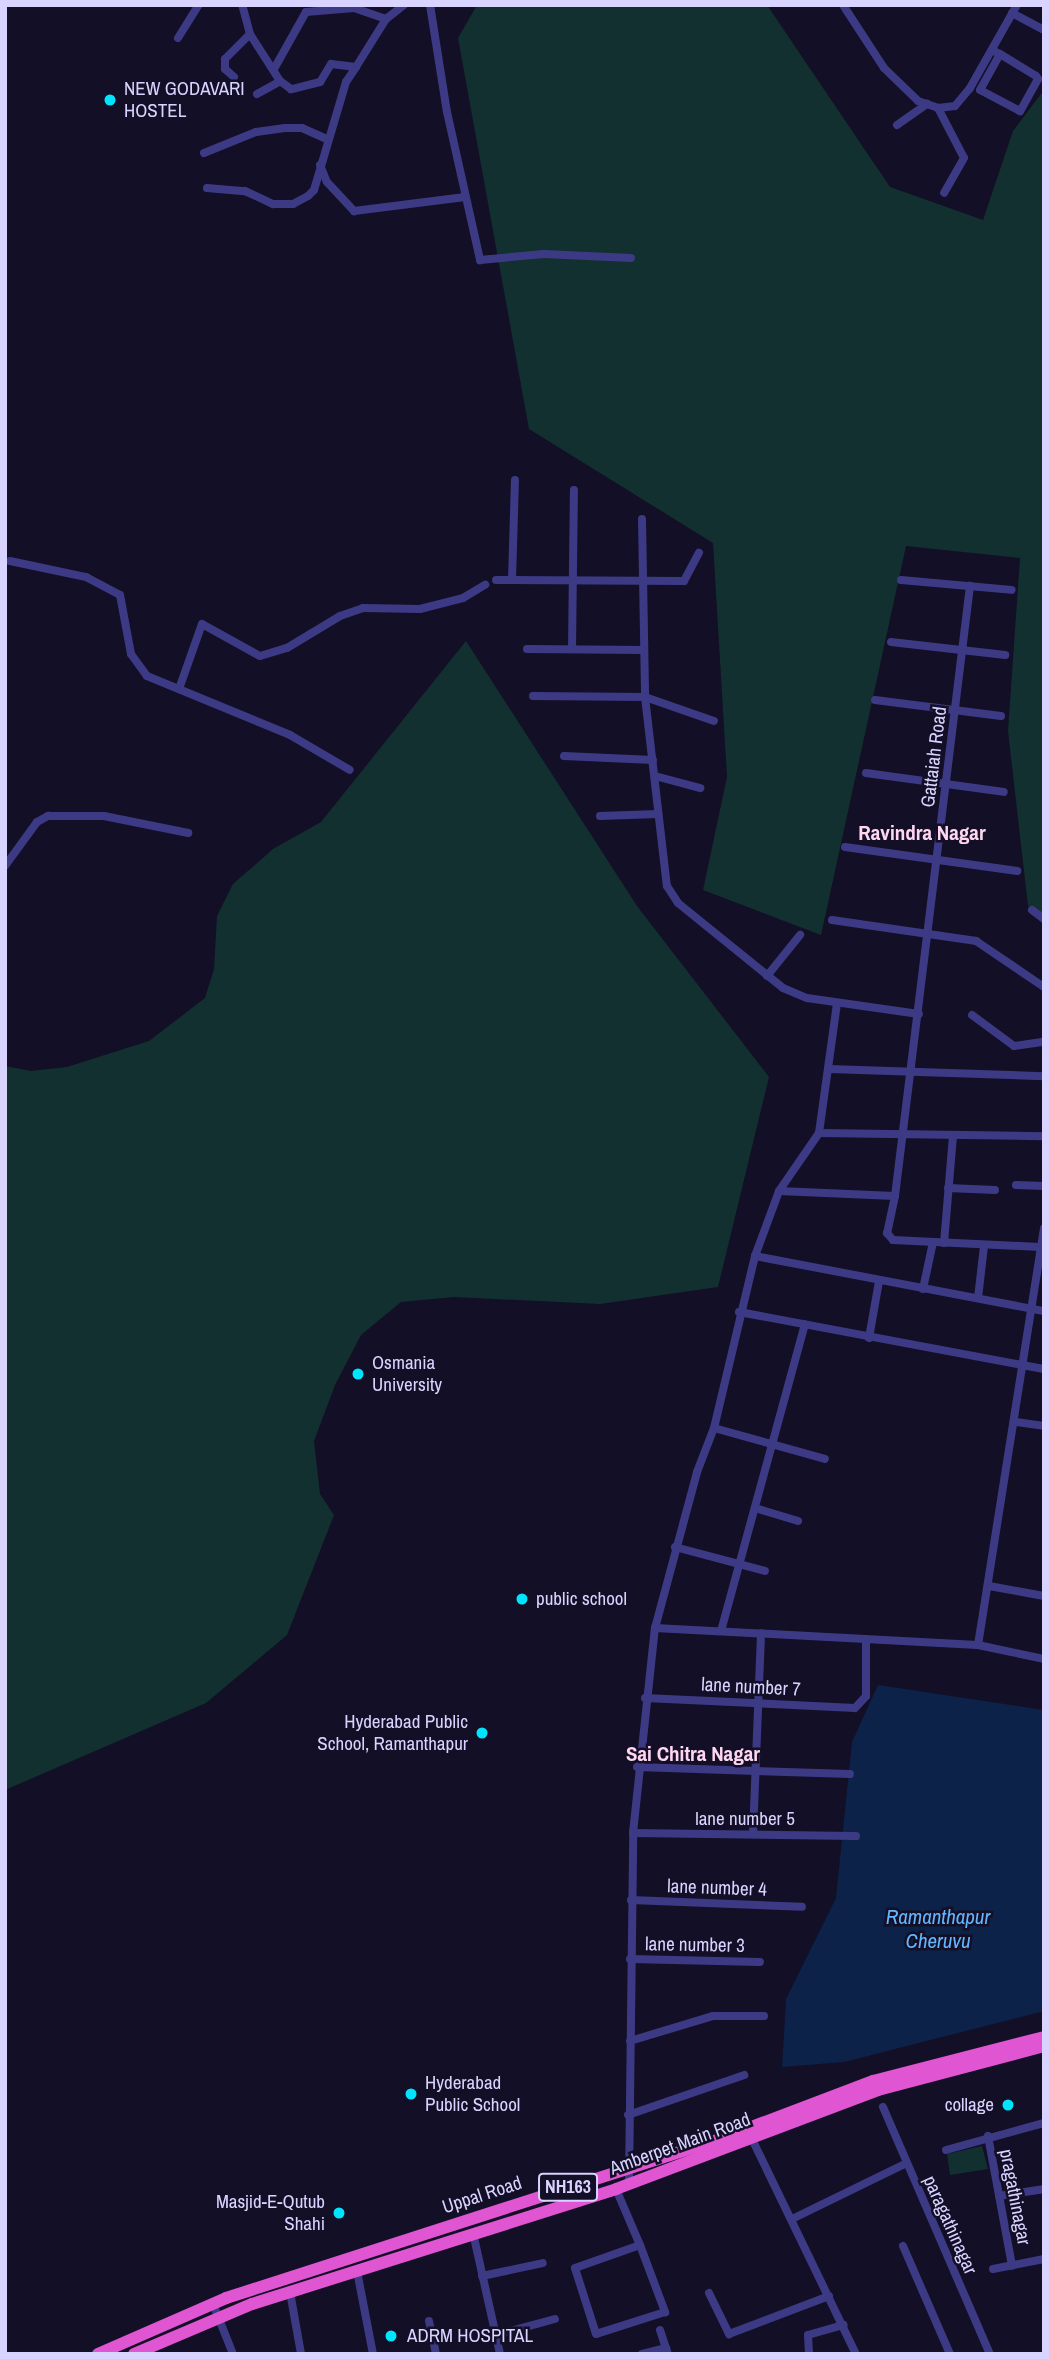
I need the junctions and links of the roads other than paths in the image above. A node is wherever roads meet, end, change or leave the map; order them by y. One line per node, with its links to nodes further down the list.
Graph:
1 (199, 5): 10 (street)
2 (242, 5): 9 (street)
3 (404, 5): 7 (street)
4 (430, 5): 25 (street)
5 (843, 5): 17 (street)
6 (1015, 9): 8 (street); 11 (street)
7 (386, 19): 12 (street); 13 (street)
8 (1044, 30)
9 (250, 34): 13 (street); 14 (street)
10 (178, 38)
11 (996, 52): 11 (street); 18 (street)
12 (356, 67): 15 (street); 20 (street)
13 (274, 69): 15 (street)
14 (234, 78)
15 (280, 81): 16 (street)
16 (257, 94)
17 (927, 104): 18 (street); 19 (street)
18 (938, 108): 24 (street)
19 (897, 125)
20 (327, 139): 21 (street); 22 (street)
21 (204, 153)
22 (319, 162): 23 (street); 25 (street)
23 (207, 188)
24 (944, 193)
25 (465, 197): 26 (street)
26 (631, 258)
27 (516, 480): 34 (street)
28 (575, 490): 32 (street)
29 (642, 519): 35 (street)
30 (699, 553): 35 (street)
31 (10, 561): 46 (street)
32 (573, 579): 34 (street); 35 (street); 42 (street)
33 (496, 580): 34 (street)
34 (512, 580)
35 (643, 580): 43 (street)
36 (901, 580): 38 (street)
37 (485, 585): 46 (street)
38 (970, 586): 39 (street); 44 (street, Gattaiah Road)
39 (1012, 590)
40 (891, 642): 44 (street)
41 (527, 649): 42 (street)
42 (572, 649): 43 (street)
43 (644, 650): 48 (street)
44 (962, 651): 45 (street); 50 (street, Gattaiah Road)
45 (1005, 655)
46 (179, 689): 55 (street)
47 (533, 696): 48 (street)
48 (645, 697): 52 (street); 54 (street)
49 (875, 700): 50 (street)
50 (955, 711): 51 (street); 58 (street, Gattaiah Road)
51 (1001, 716)
52 (714, 722)
53 (564, 757): 54 (street)
54 (653, 760): 57 (street)
55 (350, 770)
56 (866, 773): 58 (street)
57 (655, 776): 59 (street); 61 (street)
58 (947, 784): 60 (street); 65 (street, Gattaiah Road)
59 (701, 788)
60 (1004, 792)
61 (658, 814): 62 (street); 73 (street)
62 (600, 816)
63 (188, 833): 66 (street)
64 (845, 847): 65 (street)
65 (938, 860): 67 (street); 71 (street, Gattaiah Road)
66 (5, 866)
67 (1017, 871)
68 (1032, 910): 69 (street)
69 (1044, 919)
70 (832, 920): 71 (street)
71 (929, 932): 74 (street); 76 (street, Gattaiah Road)
72 (800, 935): 73 (street)
73 (767, 976): 75 (street)
74 (1044, 987)
75 (837, 1003): 76 (street); 79 (street)
76 (919, 1014): 80 (street, Gattaiah Road)
77 (972, 1015): 78 (street)
78 (1044, 1042)
79 (829, 1069): 80 (street); 82 (street)
80 (910, 1072): 81 (street); 83 (street, Gattaiah Road)
81 (1044, 1076)
82 (819, 1133): 83 (street); 90 (street)
83 (905, 1136): 84 (street); 91 (street, Gattaiah Road)
84 (953, 1136): 85 (street); 88 (street)
85 (1044, 1136)
86 (1016, 1185): 87 (street)
87 (1044, 1186)
88 (948, 1188): 89 (street); 94 (street)
89 (995, 1189)
90 (779, 1191): 91 (street); 97 (street)
91 (895, 1196): 93 (street, Gattaiah Road)
92 (1044, 1228): 96 (street)
93 (933, 1242): 94 (street); 99 (street)
94 (944, 1243): 95 (street)
95 (984, 1246): 96 (street); 100 (street)
96 (1040, 1247): 101 (street)
97 (755, 1256): 98 (street); 103 (street)
98 (879, 1281): 99 (street); 105 (street)
99 (923, 1289): 100 (street)
100 (978, 1298): 101 (street)
101 (1032, 1309): 102 (street); 106 (street)
102 (1044, 1311)
103 (739, 1312): 104 (street); 110 (street)
104 (805, 1324): 105 (street); 111 (street)
105 (869, 1338): 106 (street)
106 (1024, 1366): 107 (street); 108 (street)
107 (1044, 1369)
108 (1016, 1422): 109 (street); 118 (street)
109 (1044, 1426)
110 (714, 1428): 111 (street); 115 (street)
111 (772, 1446): 112 (street); 113 (street)
112 (825, 1459)
113 (755, 1508): 114 (street); 116 (street)
114 (798, 1521)
115 (675, 1547): 116 (street); 120 (street)
116 (740, 1563): 117 (street); 121 (street)
117 (765, 1571)
118 (989, 1586): 119 (street); 124 (street)
119 (1044, 1596)
120 (655, 1628): 121 (street); 126 (street)
121 (721, 1631): 122 (street)
122 (761, 1633): 123 (street); 127 (street)
123 (866, 1639): 124 (street); 127 (street, lane number 7)
124 (978, 1645): 125 (street)
125 (1044, 1659)
126 (645, 1698): 127 (street, lane number 7); 128 (street)
127 (758, 1702): 129 (street)
128 (637, 1767): 129 (street); 131 (street)
129 (754, 1771): 130 (street); 132 (street)
130 (850, 1774)
131 (633, 1833): 132 (street, lane number 5); 134 (street)
132 (753, 1834): 133 (street, lane number 5)
133 (856, 1836)
134 (631, 1900): 135 (street, lane number 4); 136 (street)
135 (803, 1907)
136 (630, 1959): 137 (street, lane number 3); 140 (street)
137 (760, 1962)
138 (764, 2016): 140 (street)
139 (1044, 2037): 143 (highway, Uppal Road / NH163)
140 (630, 2041): 145 (street)
141 (1044, 2046): 143 (highway, Amberpet Main Road / NH163)
142 (744, 2075): 145 (street)
143 (897, 2079): 148 (highway, Amberpet Main Road / NH163); 151 (highway, Uppal Road / NH163)
144 (883, 2107): 150 (street, paragathinagar)
145 (628, 2115): 151 (street)
146 (1044, 2123): 147 (street)
147 (988, 2136): 149 (street, pragathinagar); 155 (street, pragathinagar)
148 (752, 2139): 152 (highway, Amberpet Main Road / NH163); 156 (street)
149 (946, 2150)
150 (905, 2164): 156 (street); 177 (street, paragathinagar)
151 (627, 2168): 152 (street); 169 (highway, Uppal Road / NH163)
152 (629, 2183): 153 (highway, Amberpet Main Road / NH163)
153 (616, 2189): 157 (highway, Amberpet Main Road / NH163); 158 (street)
154 (1044, 2189): 155 (street)
155 (999, 2196): 162 (street, pragathinagar)
156 (792, 2219): 168 (street)
157 (473, 2234): 164 (highway, Amberpet Main Road / NH163); 165 (street)
158 (640, 2245): 158 (street)
159 (903, 2246): 188 (street)
160 (1044, 2259): 162 (street)
161 (543, 2263): 165 (street)
162 (1012, 2266): 163 (street)
163 (993, 2269)
164 (357, 2271): 166 (highway, Amberpet Main Road / NH163); 182 (street)
165 (482, 2276): 175 (street)
166 (290, 2292): 170 (highway, Amberpet Main Road / NH163); 181 (street)
167 (709, 2293): 168 (street)
168 (829, 2295): 173 (street)
169 (213, 2304): 170 (street); 178 (highway, Uppal Road / NH163)
170 (219, 2317): 179 (highway, Amberpet Main Road / NH163); 180 (street)
171 (555, 2319): 175 (street)
172 (429, 2321): 183 (street)
173 (844, 2325): 186 (street); 187 (street)
174 (660, 2330): 176 (street)
175 (496, 2334): 184 (street)
176 (667, 2351): 185 (street)
177 (987, 2353)
178 (98, 2354)
179 (134, 2354)
180 (233, 2354)
181 (301, 2354)
182 (373, 2354)
183 (436, 2354)
184 (500, 2354)
185 (642, 2354)
186 (809, 2354)
187 (856, 2354)
188 (950, 2354)

